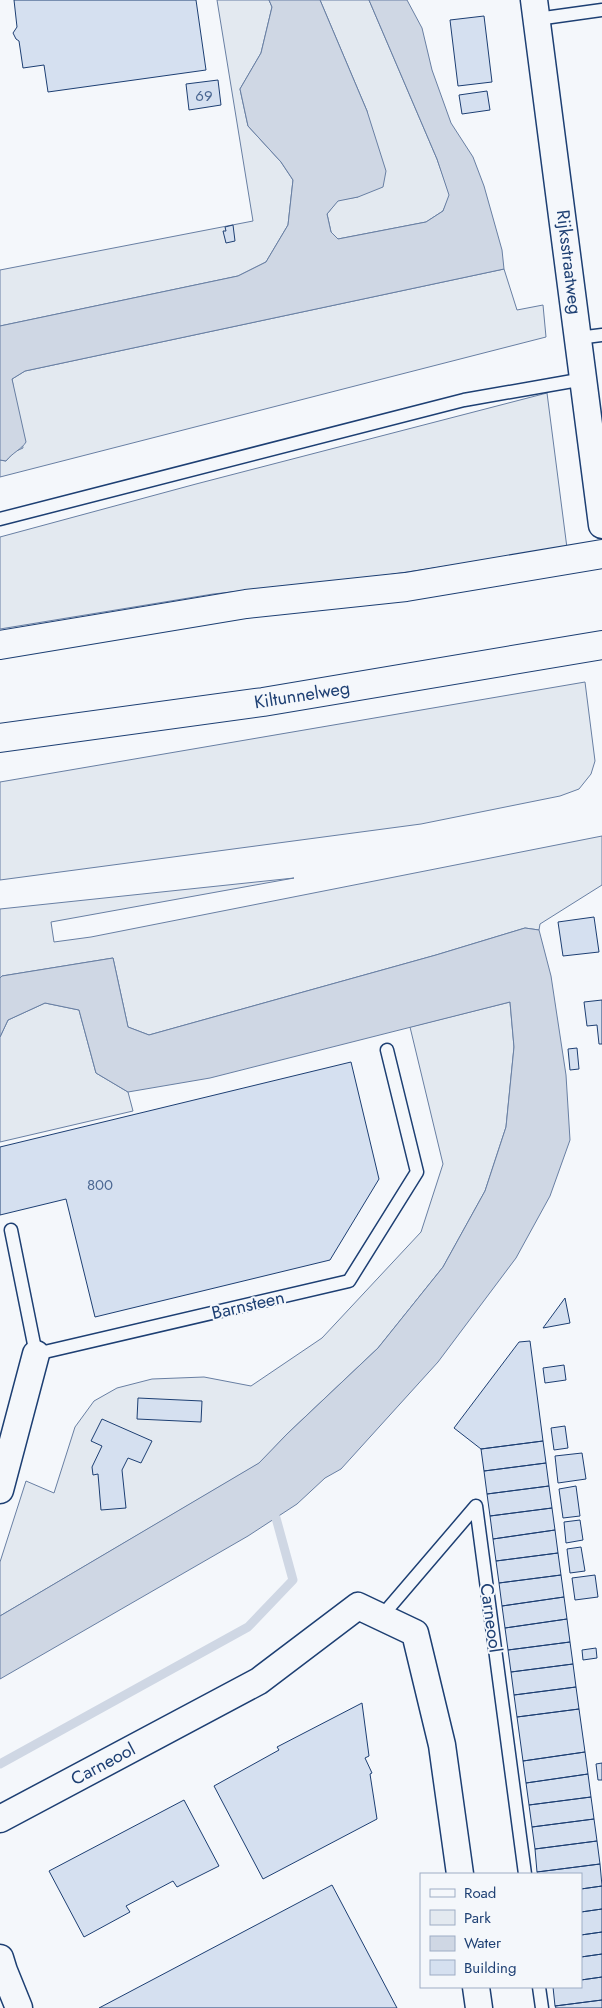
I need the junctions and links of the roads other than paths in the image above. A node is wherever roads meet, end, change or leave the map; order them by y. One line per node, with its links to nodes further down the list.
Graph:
1 (536, 9): 2 (lane); 3 (street, Rijksstraatweg)
2 (602, 10)
3 (590, 337): 4 (street, Rijksstraatweg)
4 (584, 379): 5 (lane); 6 (street, Rijksstraatweg)
5 (0, 519)
6 (602, 525)
7 (602, 554): 8 (main road)
8 (0, 645)
9 (602, 645): 10 (main road, Kiltunnelweg)
10 (0, 738)
11 (387, 1050): 13 (lane, Barnsteen)
12 (11, 1230): 13 (lane)
13 (36, 1354): 14 (street)
14 (0, 1490)
15 (381, 1617): 16 (street, Carneool); 17 (street, Carneool); 18 (lane, Carneool)
16 (0, 1819)
17 (460, 1873)
18 (525, 1873)
19 (0, 1958): 22 (street)
20 (476, 1988): 23 (street)
21 (539, 1988): 24 (lane)
22 (19, 2008)
23 (479, 2008)
24 (542, 2008)

